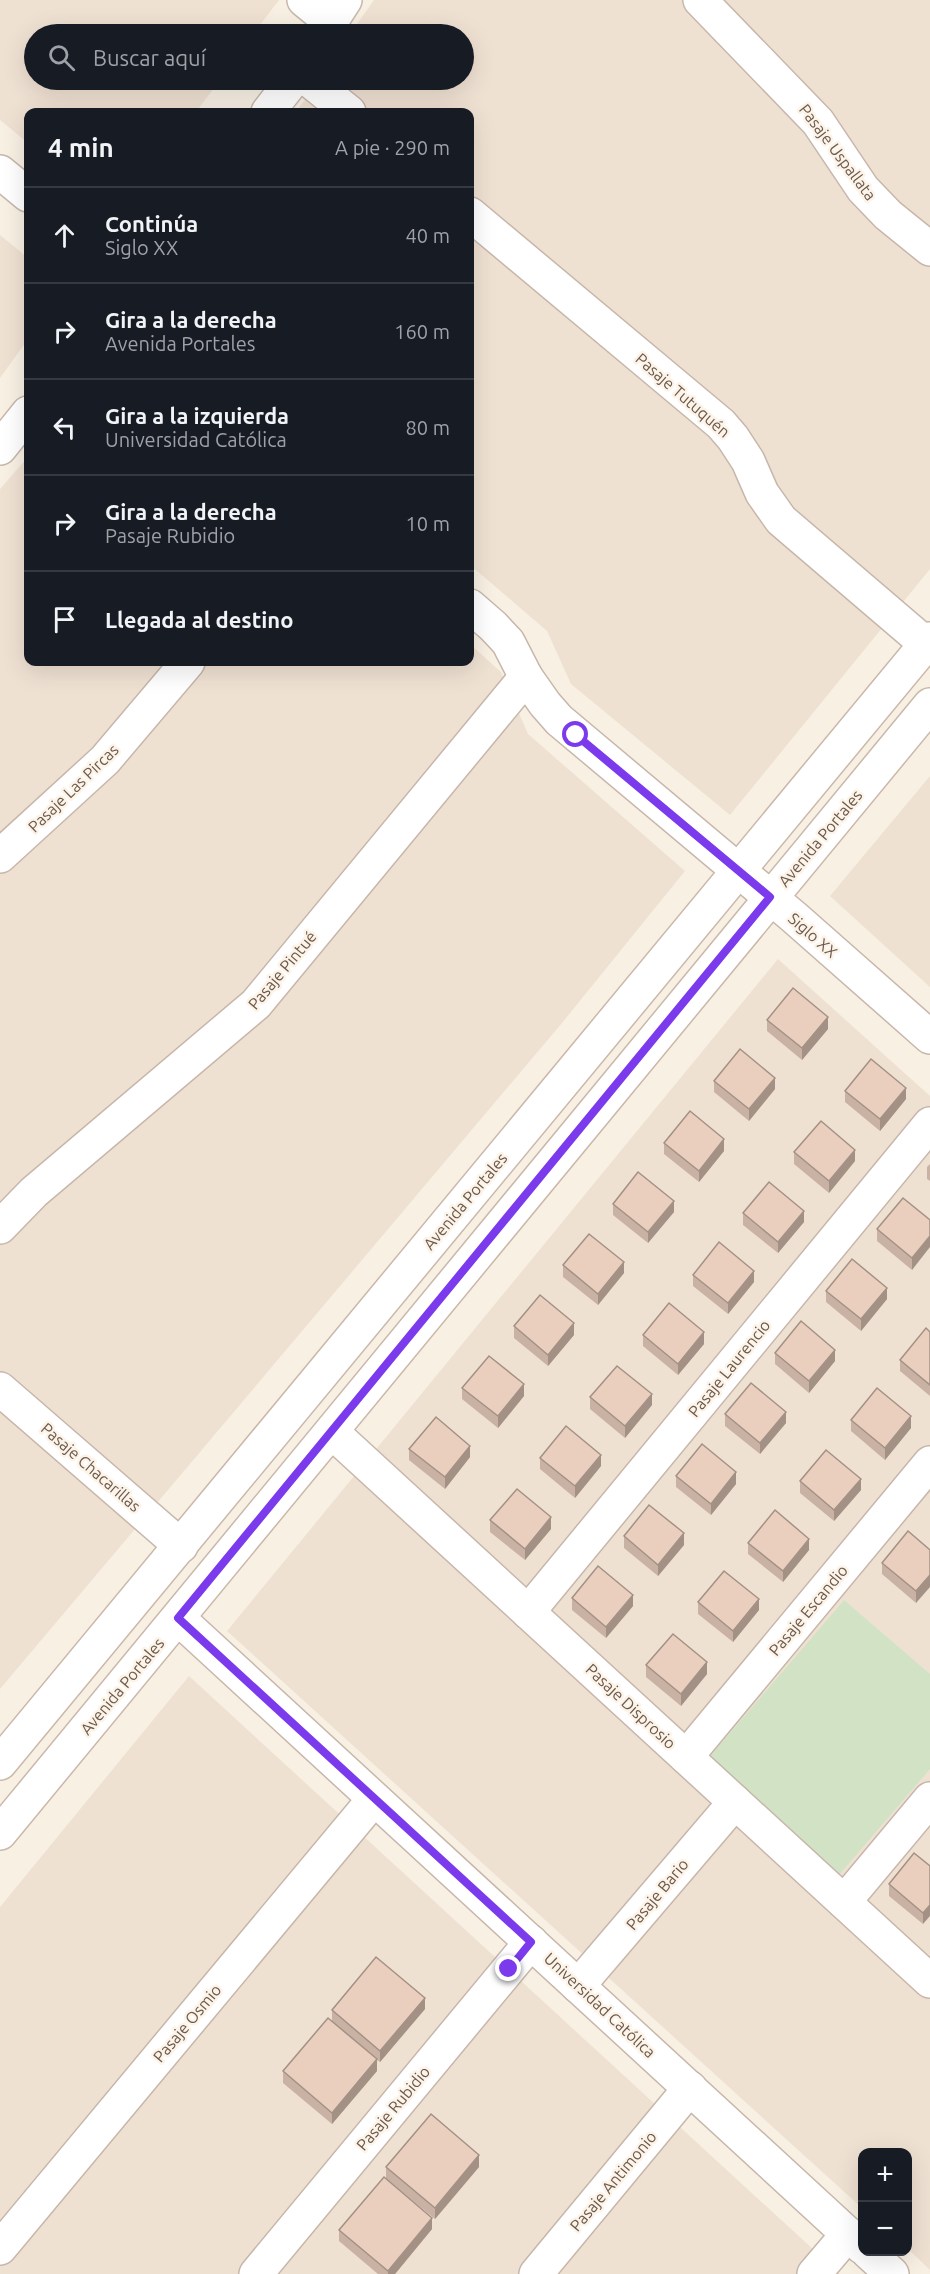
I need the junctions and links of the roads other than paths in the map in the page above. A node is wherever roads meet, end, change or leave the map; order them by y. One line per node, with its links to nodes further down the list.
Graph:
1 (304, 0): 3 (street)
2 (700, 0): 11 (street, Pasaje Uspallata)
3 (333, 19)
4 (285, 90): 6 (street)
5 (322, 90): 7 (street)
6 (271, 108)
7 (344, 108)
8 (0, 172): 9 (street)
9 (24, 192)
10 (474, 217): 15 (street, Pasaje Tutuquén)
11 (930, 249)
12 (24, 418): 13 (street)
13 (0, 448)
14 (474, 609): 17 (street, Siglo XX)
15 (928, 641): 20 (street, Avenida Portales)
16 (185, 666): 19 (street, Pasaje Las Pircas)
17 (526, 677): 20 (street, Siglo XX); 24 (street, Pasaje Pintué)
18 (930, 705): 21 (street, Avenida Portales)
19 (0, 856)
20 (738, 871): 21 (street, Siglo XX); 28 (street, Avenida Portales)
21 (770, 897): 22 (street, Siglo XX); 26 (street, Avenida Portales)
22 (930, 1037)
23 (930, 1124): 29 (street, Pasaje Laurencio)
24 (0, 1227)
25 (0, 1389): 28 (street, Pasaje Chacarillas)
26 (332, 1432): 29 (street, Pasaje Disprosio); 30 (street, Avenida Portales)
27 (930, 1462): 31 (street, Pasaje Escandio)
28 (181, 1546): 32 (street, Avenida Portales)
29 (528, 1612): 31 (street, Pasaje Disprosio)
30 (178, 1618): 33 (street, Universidad Católica); 36 (street, Avenida Portales)
31 (686, 1757): 35 (street, Pasaje Disprosio)
32 (0, 1763)
33 (374, 1798): 38 (street, Universidad Católica); 44 (street, Pasaje Osmio)
34 (930, 1799): 37 (street)
35 (735, 1802): 37 (street, Pasaje Disprosio); 40 (street, Pasaje Bario)
36 (0, 1833)
37 (844, 1902): 39 (street, Pasaje Disprosio)
38 (531, 1942): 40 (street, Universidad Católica); 46 (street, Pasaje Rubidio)
39 (930, 1981)
40 (578, 1986): 41 (street, Universidad Católica)
41 (690, 2088): 42 (street, Universidad Católica); 47 (street, Pasaje Antimonio)
42 (858, 2243)
43 (858, 2245): 48 (street)
44 (0, 2248)
45 (872, 2256): 49 (street, Universidad Católica)
46 (256, 2274)
47 (536, 2274)
48 (814, 2274)
49 (892, 2274)

